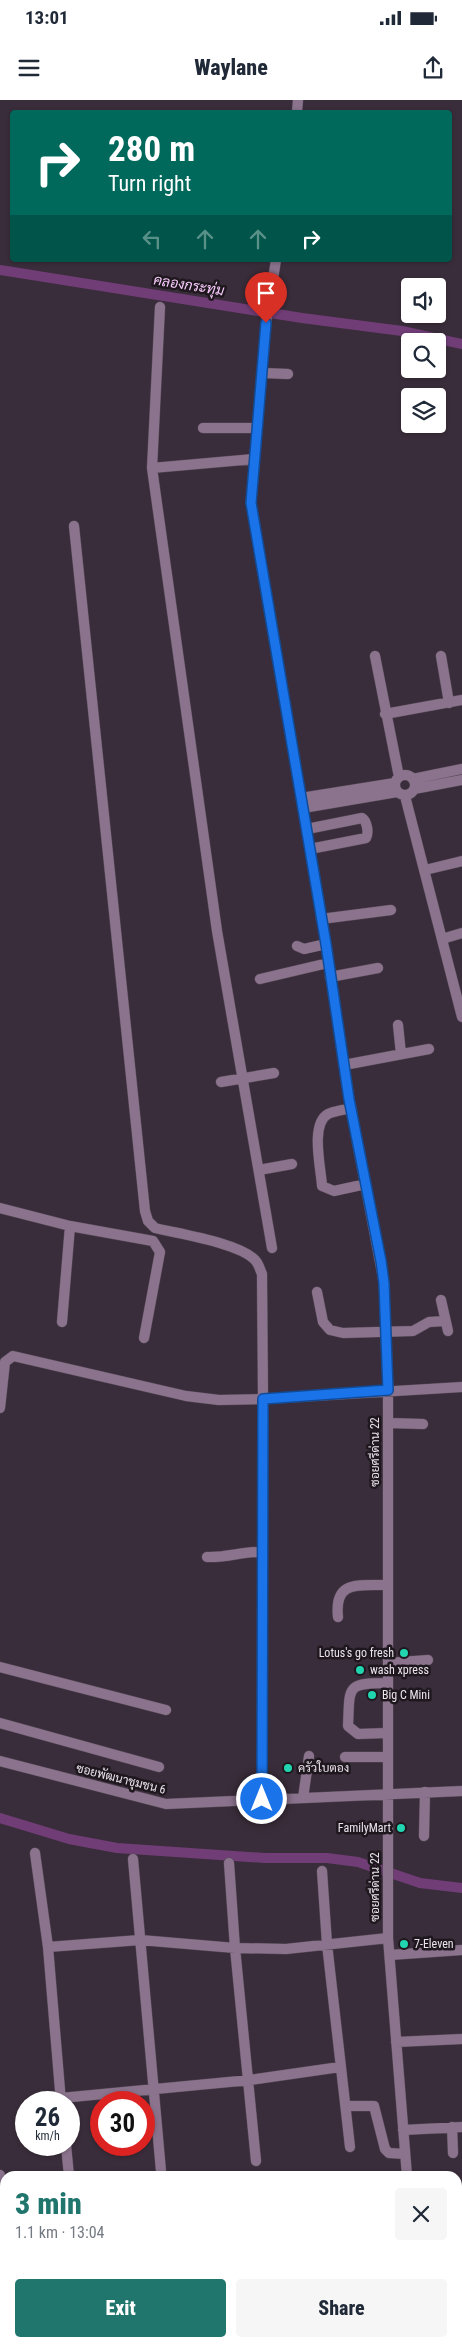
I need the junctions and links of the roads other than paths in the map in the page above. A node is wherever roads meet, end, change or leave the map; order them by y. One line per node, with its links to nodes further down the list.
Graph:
1 (276, 262): 3 (street, ซอยศรีด่าน 22)
2 (160, 307): 8 (street)
3 (262, 373): 4 (street); 6 (street, ซอยศรีด่าน 22)
4 (288, 374)
5 (203, 428): 6 (street)
6 (257, 428): 7 (street, ซอยศรีด่าน 22)
7 (254, 459): 8 (street); 19 (street, ซอยศรีด่าน 22)
8 (152, 468): 40 (street)
9 (74, 526): 56 (street)
10 (375, 656): 14 (street)
11 (441, 656): 13 (street)
12 (462, 700): 13 (street)
13 (449, 702): 14 (street)
14 (386, 714): 18 (street)
15 (462, 769): 17 (street)
16 (462, 780): 17 (street)
17 (413, 784): 18 (street); 18 (street)
18 (399, 787): 19 (street); 23 (street)
19 (302, 803): 20 (street, ซอยศรีด่าน 22)
20 (307, 829): 21 (street, ซอยศรีด่าน 22); 21 (street)
21 (310, 849): 25 (street, ซอยศรีด่าน 22)
22 (462, 861): 23 (street)
23 (425, 870): 27 (street)
24 (391, 910): 25 (street)
25 (321, 919): 28 (street, ซอยศรีด่าน 22)
26 (462, 933): 27 (street)
27 (442, 939): 34 (street)
28 (326, 944): 29 (street); 30 (street, ซอยศรีด่าน 22)
29 (297, 946)
30 (328, 963): 32 (street, ซอยศรีด่าน 22); 33 (street)
31 (378, 968): 32 (street)
32 (330, 977): 38 (street, ซอยศรีด่าน 22)
33 (260, 979)
34 (462, 1017)
35 (398, 1024): 37 (street)
36 (429, 1049): 37 (street)
37 (401, 1054): 38 (street)
38 (344, 1064): 42 (street, ซอยศรีด่าน 22)
39 (274, 1073): 40 (street)
40 (243, 1078): 41 (street); 44 (street)
41 (221, 1082)
42 (351, 1108): 45 (street, ซอยศรีด่าน 22); 45 (street)
43 (292, 1164): 44 (street)
44 (259, 1170): 48 (street)
45 (366, 1184): 52 (street, ซอยศรีด่าน 22)
46 (0, 1208): 47 (street)
47 (70, 1226): 51 (street); 53 (street)
48 (272, 1248)
49 (317, 1292): 52 (street)
50 (441, 1300): 52 (street)
51 (62, 1322)
52 (386, 1333): 55 (street, ซอยศรีด่าน 22)
53 (144, 1338)
54 (462, 1387): 55 (street)
55 (388, 1390): 56 (street); 58 (street, ซอยศรีด่าน 22)
56 (263, 1399): 57 (street); 60 (street)
57 (0, 1408)
58 (388, 1423): 59 (street); 62 (street, ซอยศรีด่าน 22)
59 (423, 1424)
60 (263, 1552): 61 (street); 80 (street)
61 (207, 1557)
62 (388, 1585): 63 (street); 65 (street, ซอยศรีด่าน 22)
63 (338, 1617)
64 (428, 1660): 65 (street)
65 (388, 1663): 67 (street, ซอยศรีด่าน 22)
66 (0, 1667): 68 (street)
67 (387, 1683): 70 (street, ซอยศรีด่าน 22); 70 (street)
68 (166, 1710)
69 (0, 1723): 75 (street)
70 (387, 1733): 73 (street, ซอยศรีด่าน 22)
71 (310, 1756): 79 (street)
72 (345, 1757): 73 (street)
73 (387, 1757): 78 (street, ซอยศรีด่าน 22)
74 (0, 1761): 80 (street, ซอยพัฒนาชุมชน 6)
75 (160, 1767)
76 (462, 1791): 77 (street, ซอยพัฒนาชุมชน 6)
77 (425, 1792): 78 (street, ซอยพัฒนาชุมชน 6); 81 (street)
78 (387, 1793): 79 (street, ซอยพัฒนาชุมชน 6); 86 (street, ซอยศรีด่าน 22)
79 (303, 1798): 80 (street, ซอยพัฒนาชุมชน 6)
80 (262, 1799)
81 (424, 1836)
82 (36, 1853): 89 (street)
83 (133, 1859): 87 (street)
84 (229, 1863): 90 (street)
85 (322, 1871): 88 (street)
86 (388, 1938): 88 (street); 92 (street, ซอยศรีด่าน 22)
87 (140, 1940): 89 (street); 90 (street); 97 (street)
88 (327, 1944): 90 (street); 95 (street)
89 (48, 1946): 98 (street)
90 (235, 1948): 96 (street)
91 (462, 1950): 92 (street)
92 (390, 1955): 94 (street, ซอยศรีด่าน 22)
93 (462, 2039): 94 (street)
94 (396, 2042): 102 (street, ซอยศรีด่าน 22)
95 (340, 2067): 96 (street); 103 (street)
96 (250, 2080): 97 (street); 107 (street)
97 (155, 2090): 99 (street); 109 (street)
98 (60, 2091)
99 (80, 2098)
100 (351, 2106): 105 (street)
101 (457, 2127): 102 (street); 104 (street)
102 (403, 2130): 105 (street, ซอยศรีด่าน 22)
103 (350, 2147)
104 (453, 2153)
105 (405, 2154): 110 (street, ซอยศรีด่าน 22)
106 (67, 2156): 108 (street)
107 (256, 2161)
108 (69, 2171)
109 (162, 2171)
110 (407, 2171)

